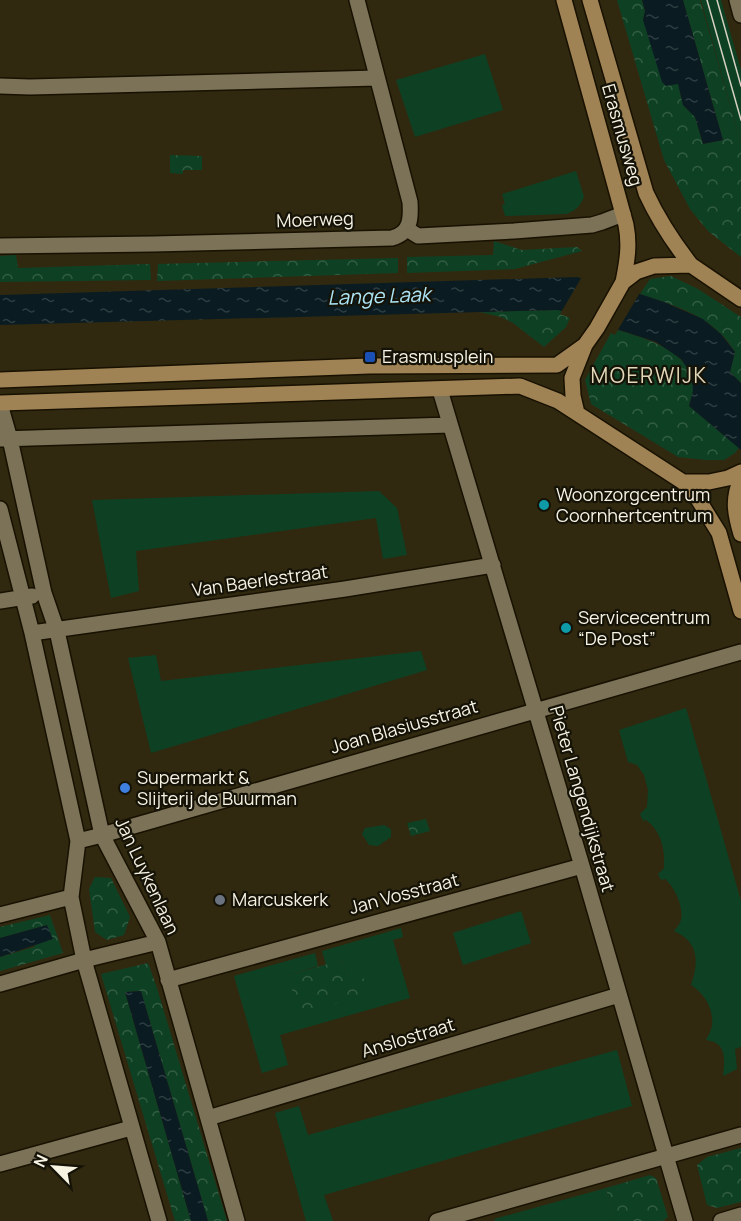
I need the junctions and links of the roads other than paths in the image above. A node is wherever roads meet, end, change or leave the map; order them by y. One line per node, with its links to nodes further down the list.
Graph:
1 (357, 0): 6 (street)
2 (564, 0): 8 (main road, Erasmusweg)
3 (590, 0): 11 (main road, Erasmusweg)
4 (737, 0): 5 (street)
5 (741, 15)
6 (377, 78): 7 (street); 9 (street)
7 (0, 86)
8 (623, 214): 9 (street, Moerweg); 12 (main road, Erasmusweg)
9 (406, 230): 10 (street, Moerweg)
10 (0, 246)
11 (691, 265): 12 (main road); 13 (main road)
12 (623, 282): 14 (main road)
13 (741, 299)
14 (585, 345): 15 (main road); 18 (main road)
15 (0, 380)
16 (440, 390): 17 (main road); 18 (main road); 19 (street, Pieter Langendijkstraat)
17 (0, 404): 20 (street, Jan Luykenlaan)
18 (577, 413): 23 (main road)
19 (450, 425): 20 (street); 26 (street, Pieter Langendijkstraat)
20 (5, 439): 27 (street, Jan Luykenlaan)
21 (741, 472): 23 (main road)
22 (741, 479): 25 (main road)
23 (683, 482): 30 (main road)
24 (0, 509): 28 (street)
25 (741, 534)
26 (493, 565): 31 (street, Van Baerlestraat); 34 (street, Pieter Langendijkstraat)
27 (44, 593): 28 (street); 31 (street, Jan Luykenlaan)
28 (23, 597): 29 (street); 32 (street)
29 (0, 601)
30 (741, 611)
31 (57, 631): 32 (street, Van Baerlestraat); 35 (street, Jan Luykenlaan)
32 (32, 633): 36 (street)
33 (741, 652): 34 (street, Joan Blasiusstraat)
34 (536, 710): 35 (street, Joan Blasiusstraat); 37 (street, Pieter Langendijkstraat)
35 (102, 835): 36 (street, Joan Blasiusstraat); 40 (street, Jan Luykenlaan)
36 (78, 841): 38 (street)
37 (582, 866): 42 (street, Jan Vosstraat); 44 (street, Pieter Langendijkstraat)
38 (71, 897): 39 (street); 41 (street)
39 (0, 915)
40 (158, 942): 41 (street); 42 (street, Jan Luykenlaan)
41 (84, 960): 43 (street); 46 (street)
42 (168, 980): 45 (street, Jan Luykenlaan)
43 (0, 984)
44 (619, 995): 45 (street, Anslostraat); 48 (street, Pieter Langendijkstraat)
45 (208, 1118): 52 (street, Jan Luykenlaan)
46 (131, 1128): 49 (street); 51 (street)
47 (741, 1135): 48 (street)
48 (666, 1156): 53 (street); 54 (street, Pieter Langendijkstraat)
49 (0, 1164)
50 (741, 1215): 55 (street)
51 (159, 1221)
52 (237, 1221)
53 (438, 1221)
54 (685, 1221)
55 (721, 1221)

